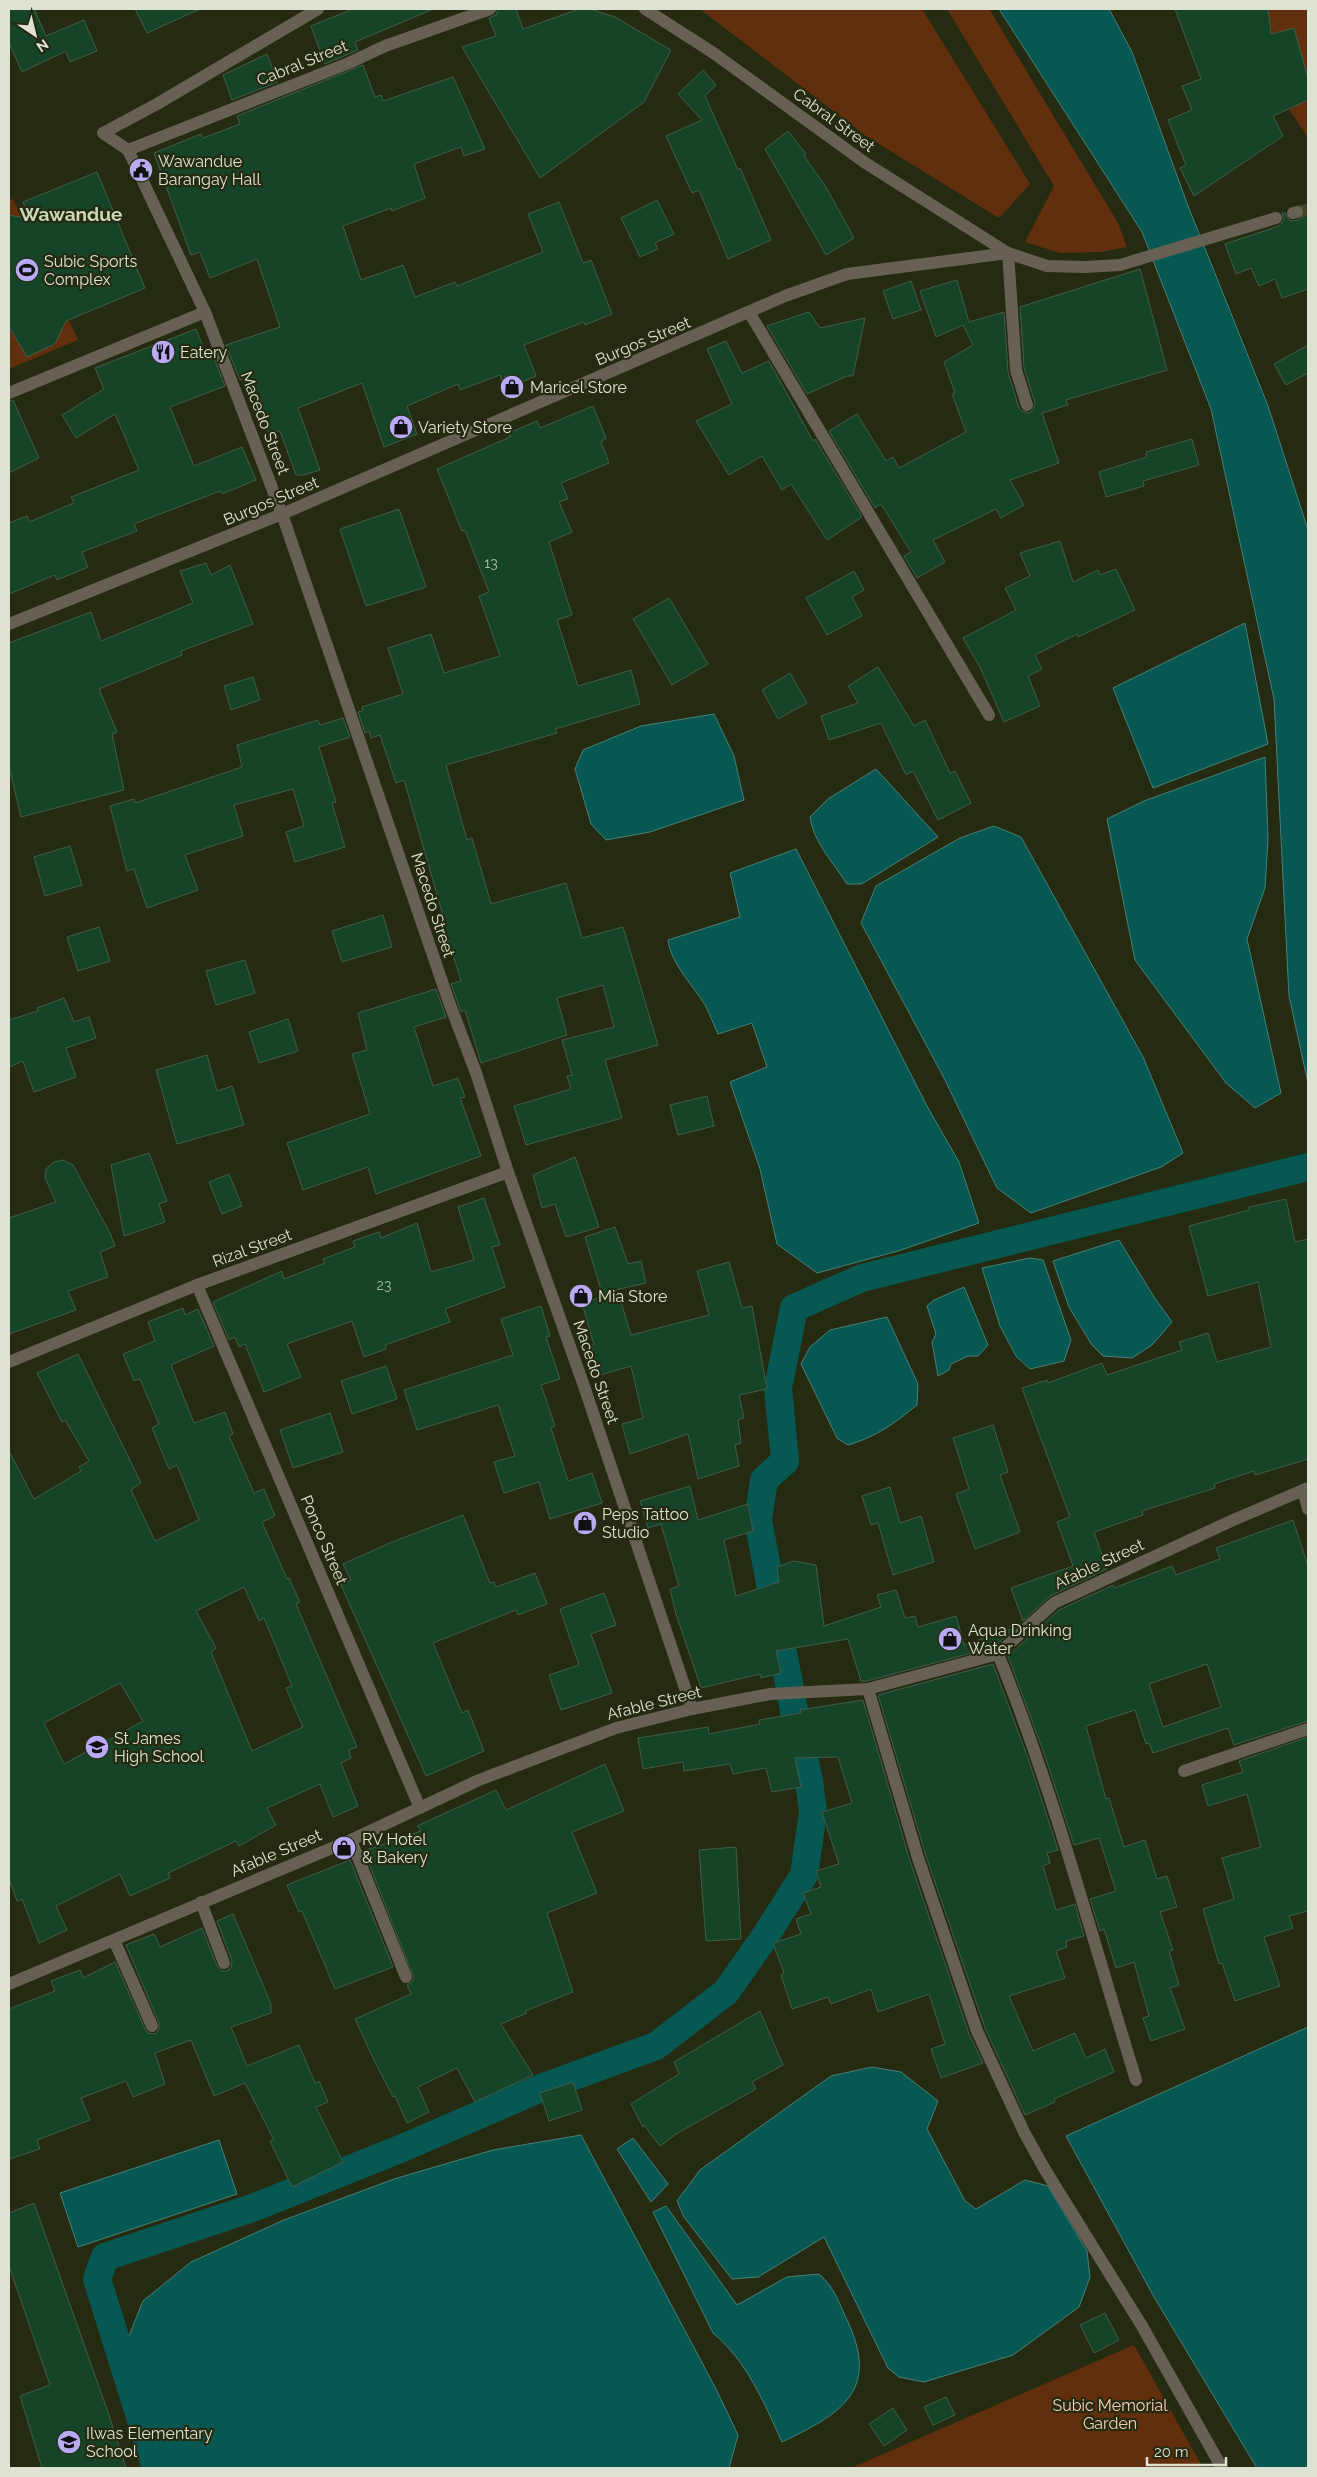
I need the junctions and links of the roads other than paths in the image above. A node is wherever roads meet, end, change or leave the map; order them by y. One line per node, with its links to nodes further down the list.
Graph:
1 (318, 9): 4 (street)
2 (490, 9): 4 (street, Cabral Street)
3 (645, 9): 6 (street, Cabral Street)
4 (128, 150): 7 (street, Macedo Street)
5 (1276, 218): 6 (street, Burgos Street)
6 (1008, 253): 8 (street, Burgos Street); 10 (street)
7 (205, 312): 9 (street); 11 (street, Macedo Street)
8 (749, 312): 11 (street, Burgos Street); 13 (street)
9 (9, 394)
10 (1027, 405)
11 (282, 514): 12 (street, Burgos Street); 14 (street, Macedo Street)
12 (9, 624)
13 (988, 715)
14 (508, 1172): 15 (street, Rizal Street); 21 (street, Macedo Street)
15 (197, 1286): 16 (street, Rizal Street); 24 (street, Ponco Street)
16 (9, 1362)
17 (1306, 1489): 18 (street); 19 (street, Afable Street)
18 (1308, 1509)
19 (998, 1654): 20 (street, Afable Street); 32 (street)
20 (868, 1689): 21 (street, Afable Street); 33 (street)
21 (692, 1709): 24 (street, Afable Street)
22 (1308, 1729): 23 (street)
23 (1184, 1771)
24 (420, 1808): 25 (street, Afable Street)
25 (351, 1840): 26 (street, Afable Street); 29 (street)
26 (201, 1902): 27 (street, Afable Street); 28 (street)
27 (114, 1940): 30 (street, Afable Street); 31 (street)
28 (224, 1963)
29 (406, 1977)
30 (9, 1984)
31 (152, 2026)
32 (1136, 2080)
33 (1222, 2468)

